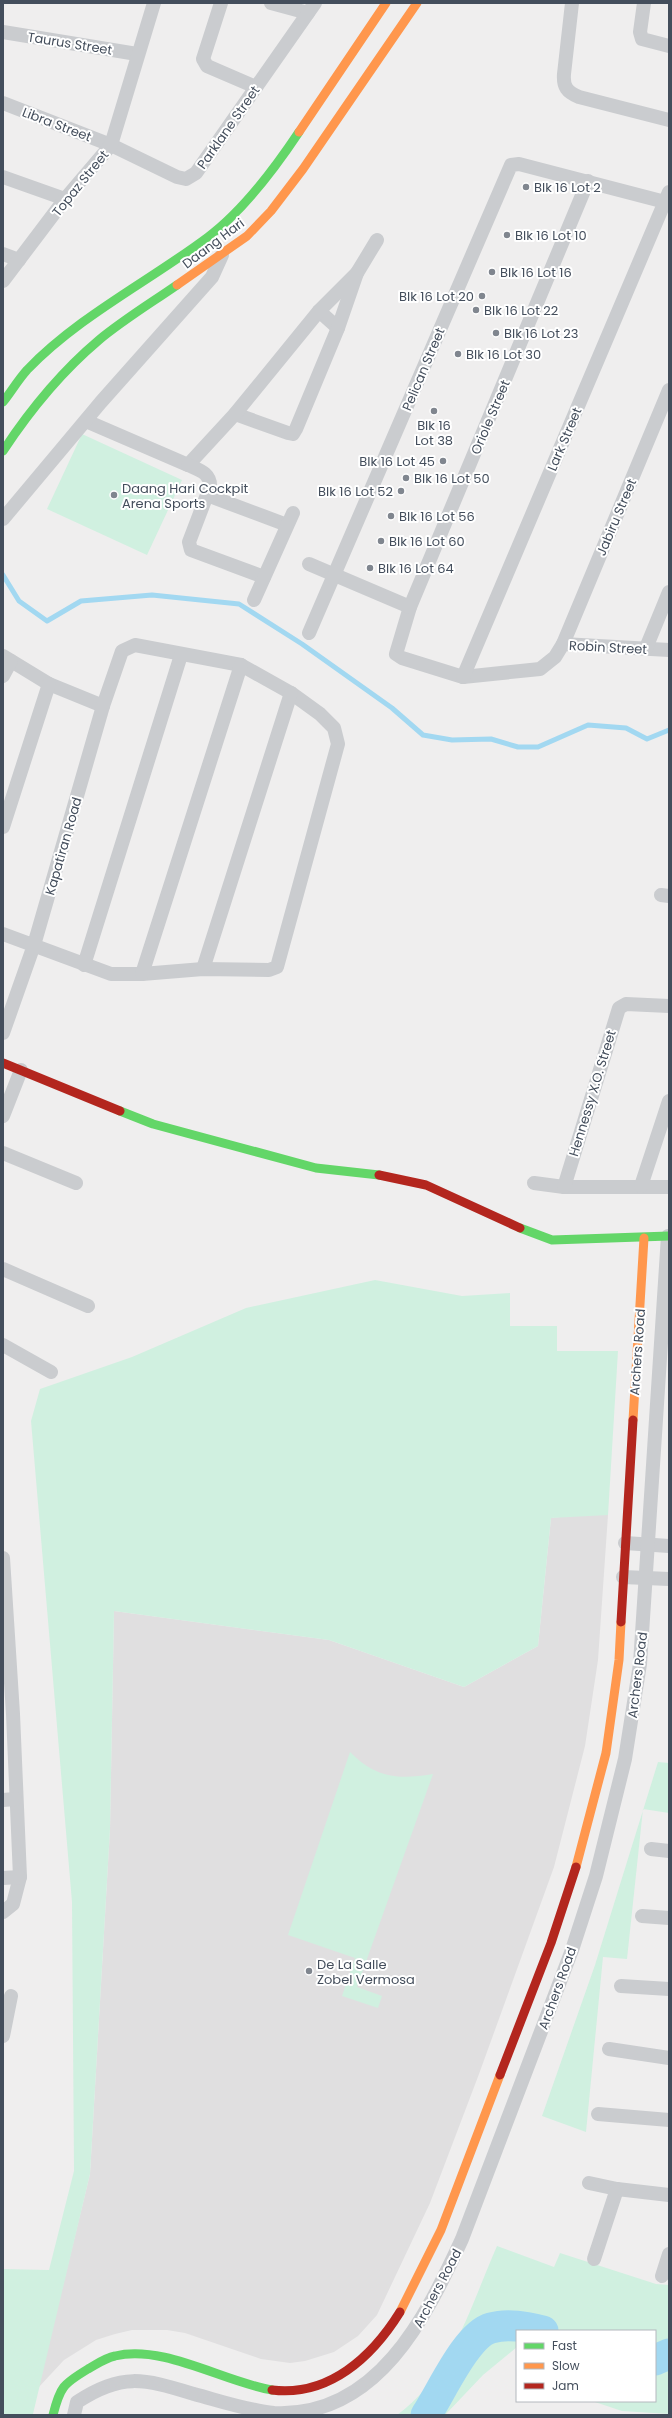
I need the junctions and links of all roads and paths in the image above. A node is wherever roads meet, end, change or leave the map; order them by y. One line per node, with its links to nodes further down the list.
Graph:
1 (154, 3): 11 (street, Topaz Street)
2 (222, 3): 12 (street)
3 (271, 3): 8 (street)
4 (386, 3): 14 (street, Daang Hari)
5 (417, 3): 16 (street, Daang Hari)
6 (572, 3): 15 (street)
7 (644, 3): 10 (street)
8 (311, 8): 12 (street, Parklane Street)
9 (3, 32): 11 (street, Taurus Street)
10 (669, 46)
11 (137, 54): 17 (street, Topaz Street)
12 (256, 87): 17 (street, Parklane Street)
13 (3, 103): 17 (street, Libra Street)
14 (314, 111): 16 (street); 31 (street, Daang Hari)
15 (669, 120)
16 (335, 124): 24 (street, Daang Hari)
17 (111, 145): 20 (street, Topaz Street)
18 (3, 177): 20 (street)
19 (588, 181): 21 (street); 39 (street, Pelican Street); 43 (street, Oriole Street)
20 (65, 199): 25 (street, Topaz Street)
21 (668, 199): 53 (street, Lark Street)
22 (377, 240): 26 (street)
23 (3, 254): 25 (street)
24 (223, 255): 33 (street); 34 (street, Daang Hari)
25 (19, 260): 27 (street, Topaz Street)
26 (357, 273): 28 (street); 29 (street)
27 (3, 281)
28 (319, 311): 29 (street); 32 (street)
29 (338, 328): 32 (street)
30 (669, 390): 45 (street, Jabiru Street)
31 (3, 402)
32 (235, 414): 35 (street)
33 (86, 421): 35 (street); 37 (street)
34 (3, 451)
35 (188, 464): 36 (street)
36 (207, 495): 40 (street); 40 (street)
37 (3, 519)
38 (309, 564): 39 (street)
39 (337, 574): 43 (street); 44 (street, Pelican Street)
40 (264, 577): 42 (street)
41 (669, 592): 46 (street)
42 (254, 600)
43 (410, 607): 48 (street, Oriole Street)
44 (309, 634)
45 (562, 644): 46 (street, Robin Street); 53 (street, Robin Street)
46 (646, 648): 47 (street, Robin Street)
47 (669, 650)
48 (396, 654): 53 (street, Robin Street)
49 (181, 655): 51 (street); 56 (street, Kapatiran Road); 60 (street)
50 (7, 658): 52 (street); 54 (street)
51 (241, 665): 55 (street); 62 (street)
52 (3, 676)
53 (463, 677)
54 (49, 684): 56 (street); 57 (street)
55 (292, 693): 61 (street); 61 (street)
56 (103, 706): 59 (street, Kapatiran Road)
57 (3, 827)
58 (3, 934): 59 (street)
59 (34, 945): 60 (street); 64 (street, Kapatiran Road)
60 (84, 965): 62 (street)
61 (203, 969): 62 (street)
62 (142, 974)
63 (669, 1006): 73 (street, Hennessy X.O. Street)
64 (3, 1033)
65 (3, 1063): 66 (street)
66 (21, 1070): 68 (street); 76 (street)
67 (669, 1102): 72 (street)
68 (3, 1116)
69 (3, 1153): 70 (street)
70 (76, 1183)
71 (534, 1183): 73 (street)
72 (642, 1186): 73 (street); 74 (street)
73 (564, 1187)
74 (669, 1187)
75 (668, 1236): 76 (street); 82 (street, Archers Road)
76 (644, 1238): 81 (street, Archers Road)
77 (3, 1269): 78 (street)
78 (88, 1306)
79 (3, 1345): 80 (street)
80 (51, 1372)
81 (625, 1542): 82 (street); 85 (street, Archers Road)
82 (648, 1544): 83 (street); 86 (street, Archers Road)
83 (669, 1546)
84 (3, 1558): 88 (street)
85 (623, 1576): 86 (street); 111 (street, Archers Road)
86 (646, 1578): 87 (street); 112 (street, Archers Road)
87 (669, 1579)
88 (8, 1714): 89 (street)
89 (9, 1800): 92 (street)
90 (651, 1849): 91 (street)
91 (669, 1851)
92 (20, 1876): 93 (street); 94 (street)
93 (3, 1878)
94 (3, 1912)
95 (642, 1916): 96 (street)
96 (669, 1918)
97 (622, 1986): 98 (street)
98 (669, 1989)
99 (11, 1996): 100 (street)
100 (3, 2036)
101 (609, 2049): 102 (street)
102 (669, 2058)
103 (598, 2114): 104 (street)
104 (669, 2120)
105 (589, 2183): 106 (street)
106 (617, 2189): 107 (street); 109 (street)
107 (669, 2195)
108 (669, 2254): 110 (street)
109 (594, 2259)
110 (662, 2276)
111 (53, 2414)
112 (74, 2415)

